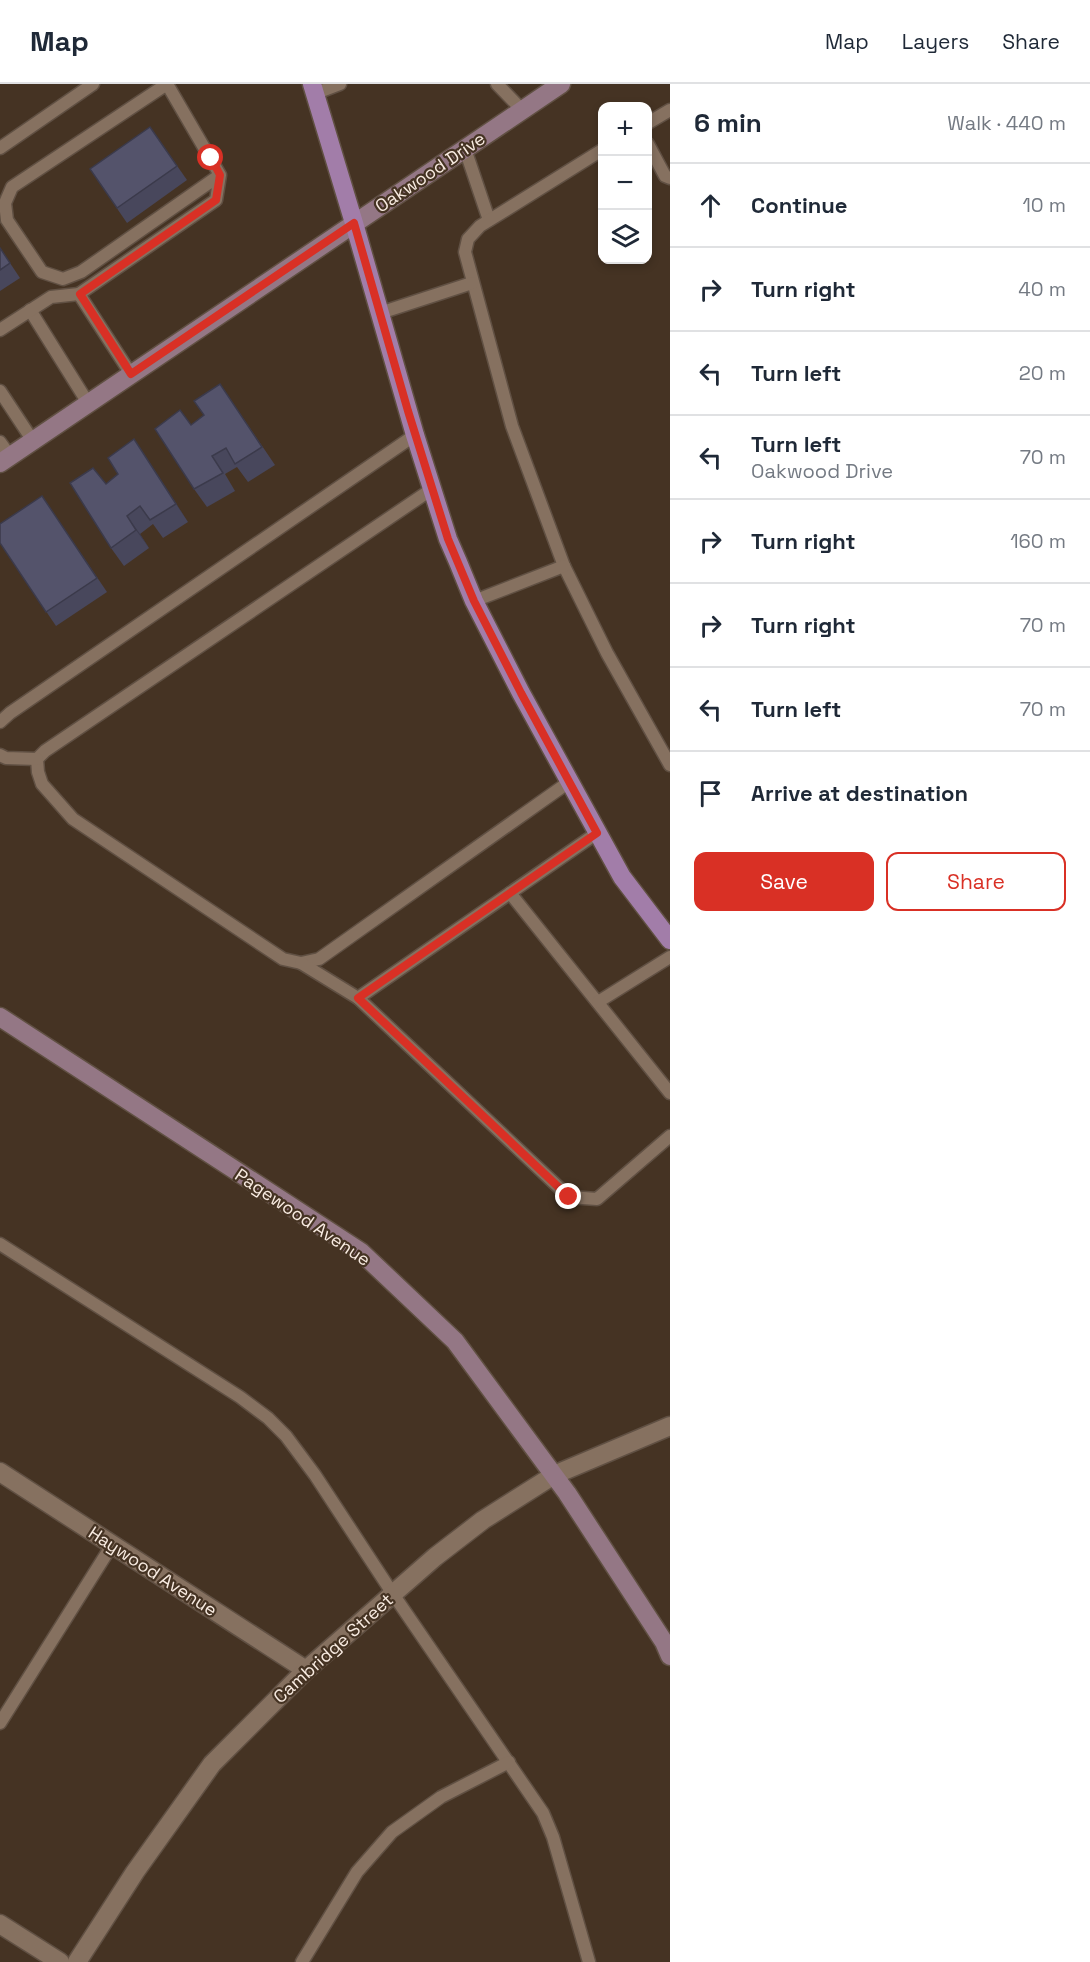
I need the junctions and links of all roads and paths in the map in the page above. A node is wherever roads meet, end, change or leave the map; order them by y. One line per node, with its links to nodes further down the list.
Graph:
1 (93, 84): 10 (lane)
2 (167, 84): 14 (lane); 14 (lane)
3 (340, 84): 6 (lane)
4 (497, 84): 7 (lane)
5 (561, 84): 7 (street, Oakwood Drive)
6 (313, 89): 17 (main road)
7 (522, 110): 11 (street, Oakwood Drive)
8 (670, 110): 9 (lane)
9 (652, 121)
10 (0, 148)
11 (465, 149): 16 (lane); 17 (street, Oakwood Drive)
12 (652, 152): 15 (lane)
13 (598, 153): 16 (lane)
14 (220, 175): 19 (lane)
15 (670, 178)
16 (489, 220): 18 (lane)
17 (354, 223): 21 (main road); 23 (street, Oakwood Drive)
18 (472, 283): 21 (lane); 30 (lane)
19 (80, 294): 20 (lane); 23 (lane)
20 (30, 310): 22 (lane); 25 (lane)
21 (380, 313): 26 (main road)
22 (0, 330)
23 (131, 374): 25 (street, Oakwood Drive)
24 (0, 391): 27 (lane)
25 (88, 403): 27 (street, Oakwood Drive)
26 (415, 435): 29 (main road); 32 (lane)
27 (33, 441): 28 (street, Oakwood Drive)
28 (3, 454)
29 (432, 489): 31 (main road); 34 (lane)
30 (564, 566): 31 (lane); 35 (lane)
31 (474, 601): 36 (main road)
32 (0, 722)
33 (0, 755): 34 (lane)
34 (37, 759): 41 (lane)
35 (670, 765)
36 (569, 782): 37 (main road); 41 (lane)
37 (597, 833): 38 (lane); 39 (main road)
38 (510, 893): 42 (lane); 43 (lane)
39 (670, 940)
40 (670, 957): 43 (lane)
41 (301, 963): 42 (lane)
42 (358, 998): 46 (lane)
43 (598, 1002): 45 (lane)
44 (0, 1017): 50 (street, Pagewood Avenue)
45 (670, 1093)
46 (670, 1136)
47 (0, 1244): 52 (lane)
48 (670, 1426): 50 (street, Cambridge Street)
49 (0, 1472): 51 (street, Haywood Avenue)
50 (554, 1475): 52 (street, Cambridge Street); 53 (street, Pagewood Avenue)
51 (112, 1545): 54 (street, Haywood Avenue); 55 (lane)
52 (393, 1594): 54 (street, Cambridge Street); 57 (lane)
53 (670, 1656)
54 (306, 1670): 60 (street, Cambridge Street)
55 (5, 1703): 56 (lane)
56 (0, 1723)
57 (509, 1762): 61 (lane); 62 (lane)
58 (0, 1924): 59 (street)
59 (60, 1962)
60 (77, 1962)
61 (302, 1962)
62 (589, 1962)

